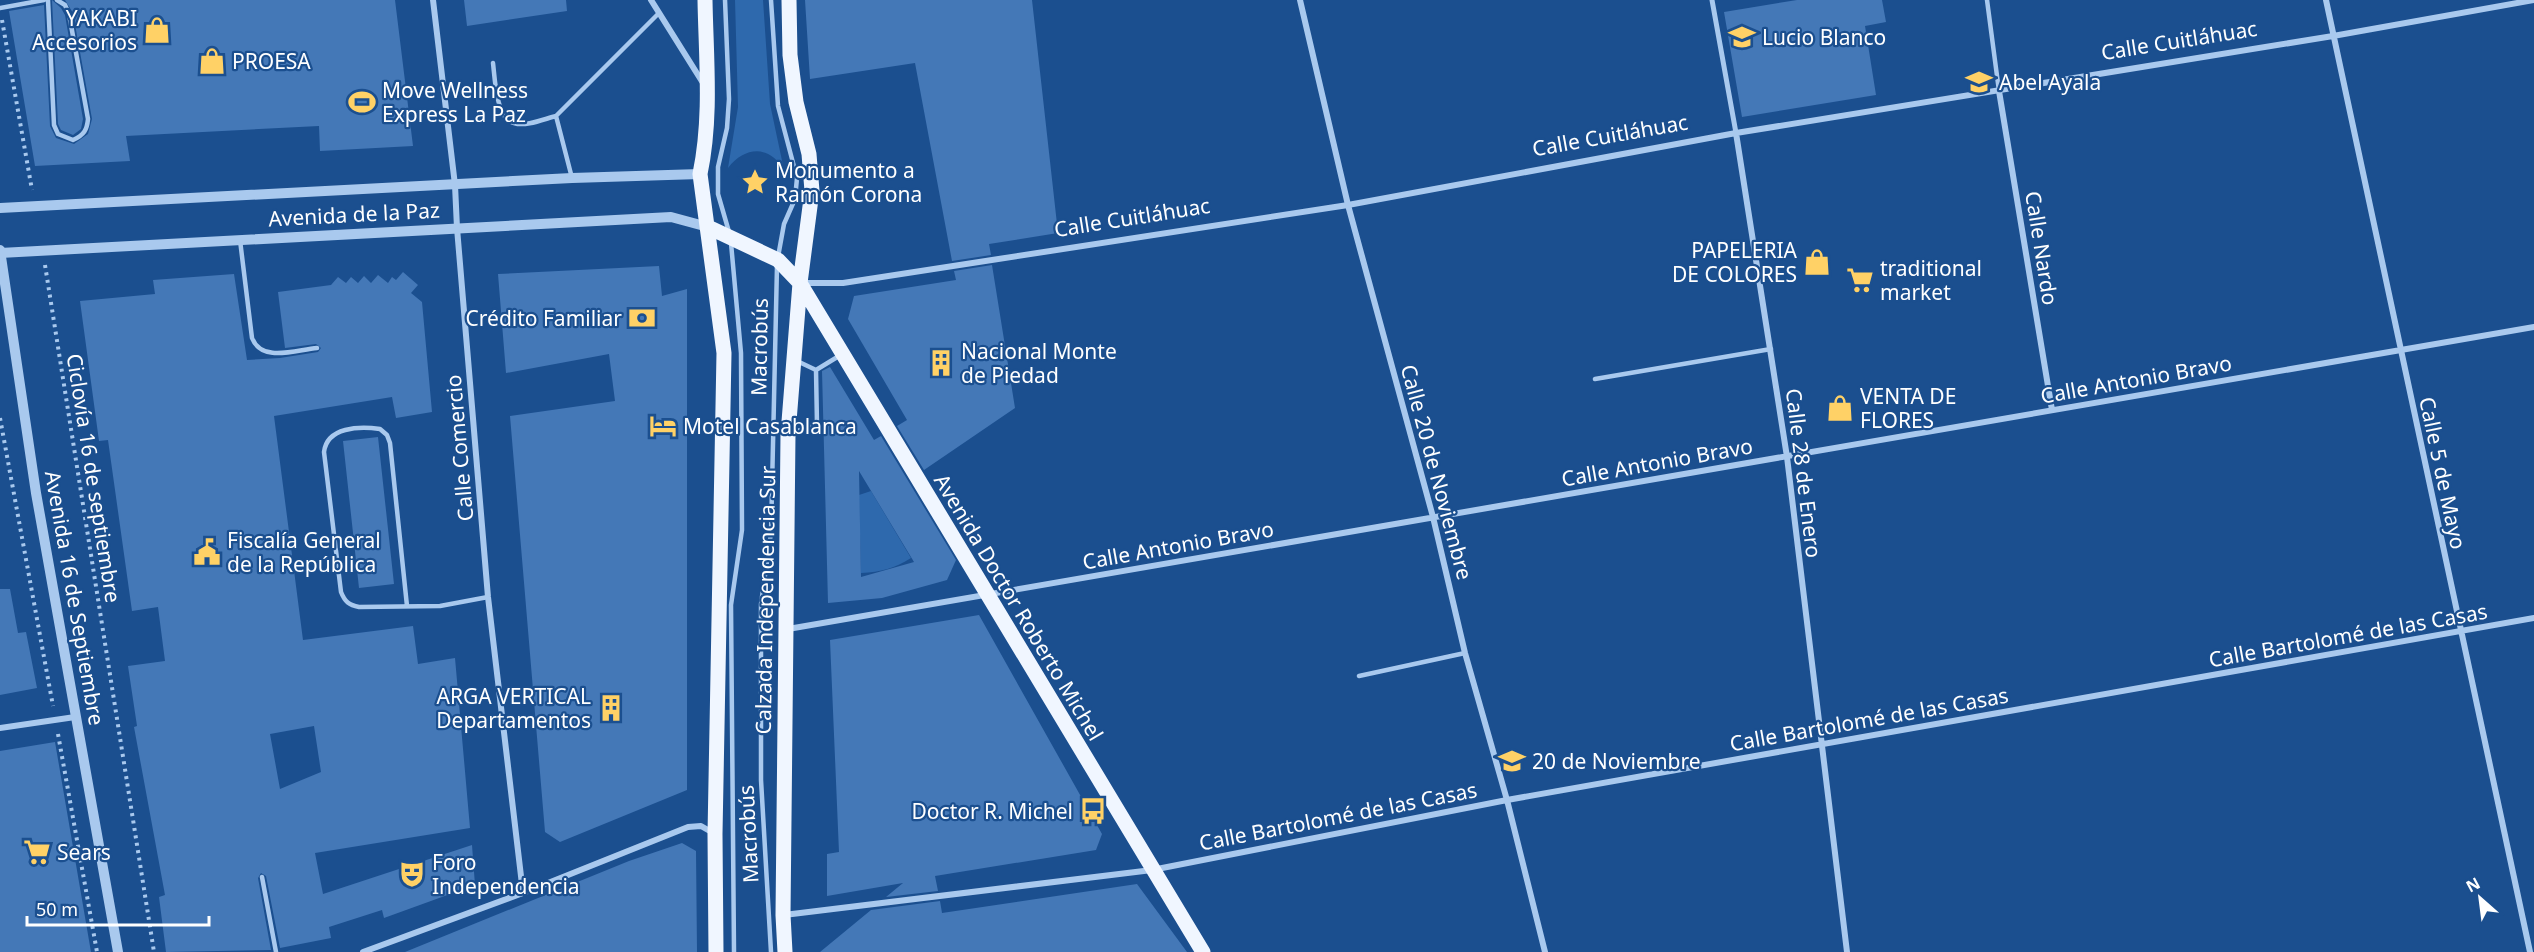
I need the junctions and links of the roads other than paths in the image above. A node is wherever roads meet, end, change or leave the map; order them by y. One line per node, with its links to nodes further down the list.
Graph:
1 (46, 0): 2 (lane); 14 (lane)
2 (57, 0)
3 (433, 0): 24 (street, Calle Comercio)
4 (651, 0): 15 (street)
5 (705, 0): 18 (main road)
6 (725, 0): 29 (lane, Macrobús)
7 (771, 0): 32 (lane, Macrobús)
8 (789, 0): 33 (main road, Calzada Independencia Sur)
9 (1300, 0): 25 (street, Calle 20 de Noviembre)
10 (1712, 0): 21 (street, Calle 28 de Enero)
11 (1987, 0): 19 (lane)
12 (2326, 0): 16 (street, Calle 5 de Mayo)
13 (2534, 0): 16 (street, Calle Cuitláhuac)
14 (0, 9)
15 (659, 13): 18 (street); 20 (lane)
16 (2333, 36): 19 (street, Calle Cuitláhuac); 37 (street, Calle 5 de Mayo)
17 (493, 63): 20 (lane)
18 (707, 90): 22 (main road)
19 (1999, 91): 21 (street, Calle Cuitláhuac); 42 (street, Calle Nardo)
20 (556, 116): 23 (lane)
21 (1736, 133): 25 (street, Calle Cuitláhuac); 36 (street, Calle 28 de Enero)
22 (700, 174): 23 (street, Avenida de la Paz); 27 (main road)
23 (572, 178): 24 (street, Avenida de la Paz)
24 (455, 186): 26 (street, Avenida de la Paz); 28 (street, Calle Comercio)
25 (1348, 205): 33 (street, Calle Cuitláhuac); 45 (street, Calle 20 de Noviembre)
26 (0, 208)
27 (708, 227): 28 (street, Avenida de la Paz); 29 (main road); 58 (main road)
28 (457, 228): 30 (street, Avenida de la Paz); 47 (street, Calle Comercio)
29 (731, 237): 32 (main road); 67 (lane, Macrobús)
30 (240, 240): 31 (street, Avenida de la Paz); 35 (lane)
31 (0, 252): 54 (street, Avenida 16 de Septiembre)
32 (778, 260): 33 (main road); 68 (lane, Macrobús)
33 (800, 283): 38 (main road, Avenida Doctor Roberto Michel); 39 (main road, Calzada Independencia Sur)
34 (2534, 327): 37 (street, Calle Antonio Bravo)
35 (317, 348)
36 (1771, 349): 41 (lane); 44 (street, Calle 28 de Enero)
37 (2400, 351): 42 (street, Calle Antonio Bravo); 51 (street, Calle 5 de Mayo)
38 (842, 355): 40 (lane); 46 (main road, Avenida Doctor Roberto Michel)
39 (793, 359): 40 (lane); 43 (main road, Calzada Independencia Sur)
40 (816, 370): 43 (lane)
41 (1595, 379)
42 (2052, 410): 44 (street, Calle Antonio Bravo)
43 (788, 434): 50 (main road, Calzada Independencia Sur)
44 (1787, 456): 45 (street, Calle Antonio Bravo); 56 (street, Calle 28 de Enero)
45 (1433, 518): 46 (street, Calle Antonio Bravo); 52 (street, Calle 20 de Noviembre)
46 (988, 595): 50 (street, Calle Antonio Bravo); 59 (main road, Avenida Doctor Roberto Michel)
47 (488, 597): 48 (lane); 61 (street, Calle Comercio)
48 (407, 606): 48 (lane)
49 (2534, 618): 51 (street, Calle Bartolomé de las Casas)
50 (786, 630): 62 (main road, Calzada Independencia Sur)
51 (2461, 632): 56 (street, Calle Bartolomé de las Casas); 73 (street, Calle 5 de Mayo)
52 (1466, 653): 53 (lane); 57 (street, Calle 20 de Noviembre)
53 (1359, 676)
54 (75, 717): 55 (street); 63 (street, Avenida 16 de Septiembre)
55 (0, 728)
56 (1821, 744): 57 (street, Calle Bartolomé de las Casas); 72 (street, Calle 28 de Enero)
57 (1508, 800): 59 (street, Calle Bartolomé de las Casas); 71 (street, Calle 20 de Noviembre)
58 (715, 834): 61 (street); 66 (main road)
59 (1152, 870): 62 (street, Calle Bartolomé de las Casas); 70 (main road, Avenida Doctor Roberto Michel)
60 (262, 878): 64 (lane)
61 (523, 893): 65 (street)
62 (783, 915): 69 (main road, Calzada Independencia Sur)
63 (118, 952)
64 (276, 952)
65 (363, 952)
66 (716, 952)
67 (734, 952)
68 (771, 952)
69 (785, 952)
70 (1203, 952)
71 (1545, 952)
72 (1847, 952)
73 (2530, 952)

